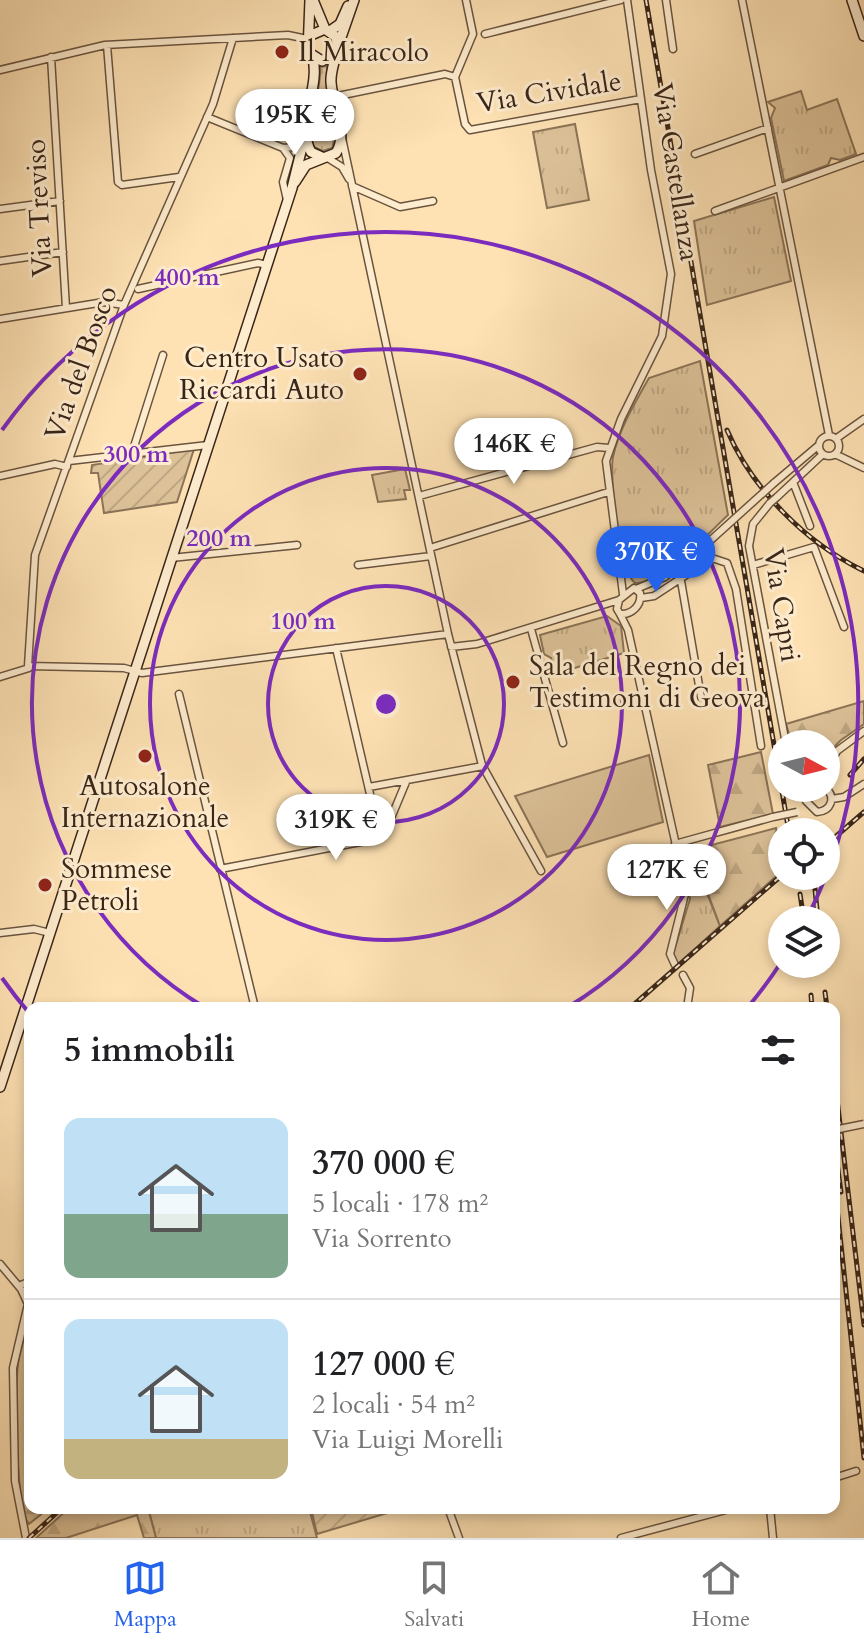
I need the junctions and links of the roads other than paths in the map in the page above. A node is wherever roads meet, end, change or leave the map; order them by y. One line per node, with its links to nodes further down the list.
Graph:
1 (312, 0): 8 (main road); 11 (main road)
2 (352, 0): 8 (main road); 14 (main road)
3 (466, 0): 19 (street, Via Cividale)
4 (624, 0): 9 (street); 21 (street, Via Castellanza)
5 (666, 0): 15 (street)
6 (742, 0): 24 (street)
7 (852, 0): 10 (main road)
8 (327, 30): 11 (main road); 14 (main road)
9 (485, 34)
10 (864, 36)
11 (308, 37): 12 (street); 17 (main road)
12 (233, 38): 13 (street); 22 (street, Via del Bosco)
13 (107, 45): 16 (street); 31 (street)
14 (337, 49): 17 (main road); 20 (main road)
15 (673, 49)
16 (51, 57): 18 (street); 36 (street, Via Treviso)
17 (313, 59): 23 (main road)
18 (0, 70)
19 (455, 77): 20 (street, Via Cividale); 21 (street, Via Cividale)
20 (333, 97): 25 (main road)
21 (641, 99): 52 (street, Via Castellanza)
22 (207, 117): 27 (street); 31 (street, Via del Bosco)
23 (307, 127): 26 (main road); 29 (main road)
24 (768, 128): 28 (street); 34 (street)
25 (341, 137): 29 (main road); 32 (street)
26 (302, 140): 27 (street); 33 (main road)
27 (283, 148): 35 (street)
28 (695, 154)
29 (325, 157): 32 (street); 33 (main road)
30 (864, 157): 34 (street)
31 (179, 177): 44 (street, Via del Bosco)
32 (352, 186): 37 (street); 61 (street)
33 (292, 188): 35 (main road)
34 (779, 189): 39 (street); 49 (street)
35 (288, 200): 42 (main road)
36 (60, 201): 38 (street); 40 (street, Via Treviso)
37 (433, 201)
38 (0, 209)
39 (715, 211)
40 (63, 252): 41 (street); 45 (street, Via Treviso)
41 (0, 261)
42 (267, 265): 43 (street); 50 (main road)
43 (138, 289)
44 (124, 305): 45 (street); 56 (street, Via del Bosco)
45 (66, 308): 46 (street)
46 (0, 319)
47 (163, 355): 53 (street)
48 (864, 419): 49 (street)
49 (833, 437): 51 (street); 55 (street)
50 (208, 445): 53 (street); 65 (main road)
51 (819, 445): 54 (street); 70 (street, bridge)
52 (609, 448): 60 (street, Via Castellanza); 61 (street)
53 (132, 453): 56 (street)
54 (823, 454): 55 (street); 59 (street, Via Capri)
55 (835, 454): 57 (street)
56 (68, 464): 58 (street); 83 (street, Via del Bosco)
57 (864, 468)
58 (0, 476)
59 (793, 482): 62 (street); 67 (street, Via Capri)
60 (608, 492): 64 (street); 68 (street, Via Castellanza)
61 (419, 496): 64 (street)
62 (810, 526)
63 (297, 545): 65 (street)
64 (430, 552): 66 (street); 80 (street)
65 (171, 558): 84 (main road)
66 (358, 565)
67 (753, 565): 77 (street); 88 (street, Via Capri)
68 (623, 576): 71 (street, Via Castellanza); 72 (street, Via Castellanza)
69 (681, 581): 73 (street); 87 (street); 91 (street)
70 (655, 582): 71 (street); 73 (street)
71 (634, 588): 72 (street); 73 (street, Via Castellanza)
72 (621, 597): 74 (street); 75 (street, Via Castellanza)
73 (641, 597): 76 (street)
74 (594, 610): 75 (street); 78 (street)
75 (619, 613): 76 (street); 79 (street)
76 (631, 613): 79 (street)
77 (844, 627)
78 (531, 629): 81 (street); 90 (street)
79 (628, 630): 102 (street)
80 (448, 634): 81 (street); 82 (street)
81 (451, 647): 93 (street)
82 (336, 648): 84 (street); 96 (street)
83 (29, 668): 84 (street); 85 (street)
84 (134, 672): 106 (main road)
85 (0, 677)
86 (179, 694): 103 (street)
87 (701, 697)
88 (781, 730)
89 (864, 731): 92 (street)
90 (563, 743)
91 (761, 746)
92 (840, 749)
93 (483, 766): 94 (street); 104 (street)
94 (406, 782): 96 (street); 101 (street)
95 (864, 784): 97 (street)
96 (369, 787): 101 (street)
97 (840, 798)
98 (806, 802): 100 (street)
99 (830, 802): 100 (street)
100 (809, 808): 102 (street, bridge)
101 (380, 837): 103 (street)
102 (675, 844): 107 (street)
103 (220, 869): 110 (street)
104 (541, 871)
105 (0, 933): 106 (street)
106 (50, 933): 109 (main road)
107 (675, 965)
108 (683, 975): 111 (street)
109 (28, 1002)
110 (253, 1002)
111 (688, 1002)
112 (24, 1013): 113 (main road)
113 (0, 1087)
114 (864, 1124): 115 (street, bridge)
115 (840, 1129)
116 (0, 1264): 118 (street)
117 (24, 1284): 118 (street)
118 (19, 1286): 119 (street)
119 (24, 1298)
120 (24, 1322): 126 (street)
121 (856, 1471): 122 (street)
122 (840, 1476)
123 (450, 1514): 127 (street)
124 (711, 1514): 128 (street)
125 (771, 1514): 129 (street)
126 (26, 1538)
127 (459, 1538)
128 (621, 1538)
129 (773, 1538)

